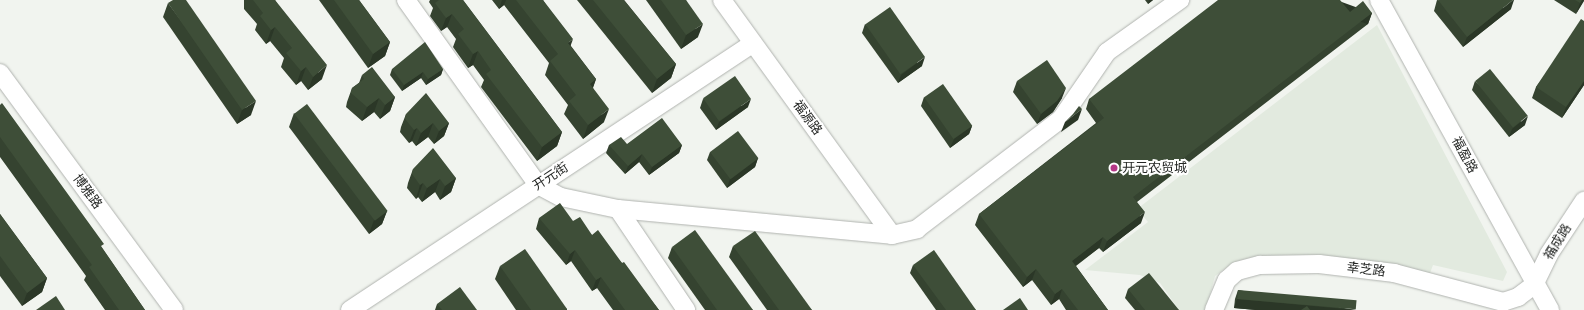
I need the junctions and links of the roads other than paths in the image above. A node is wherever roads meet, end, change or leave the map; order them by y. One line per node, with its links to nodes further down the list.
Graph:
1 (406, 0): 7 (street)
2 (722, 0): 5 (street, 福源路)
3 (1180, 0): 10 (street)
4 (1383, 2): 11 (street, 福盈路)
5 (753, 44): 7 (street, 开元街); 10 (street, 福源路)
6 (0, 73): 12 (street, 博雅路)
7 (538, 185): 9 (street); 13 (street, 开元街)
8 (1584, 201): 11 (street, 福成路)
9 (618, 209): 10 (street); 14 (street)
10 (892, 235)
11 (1534, 285): 15 (street, 幸芝路); 16 (street, 福盈路)
12 (174, 310)
13 (350, 310)
14 (686, 310)
15 (1214, 310)
16 (1550, 310)

